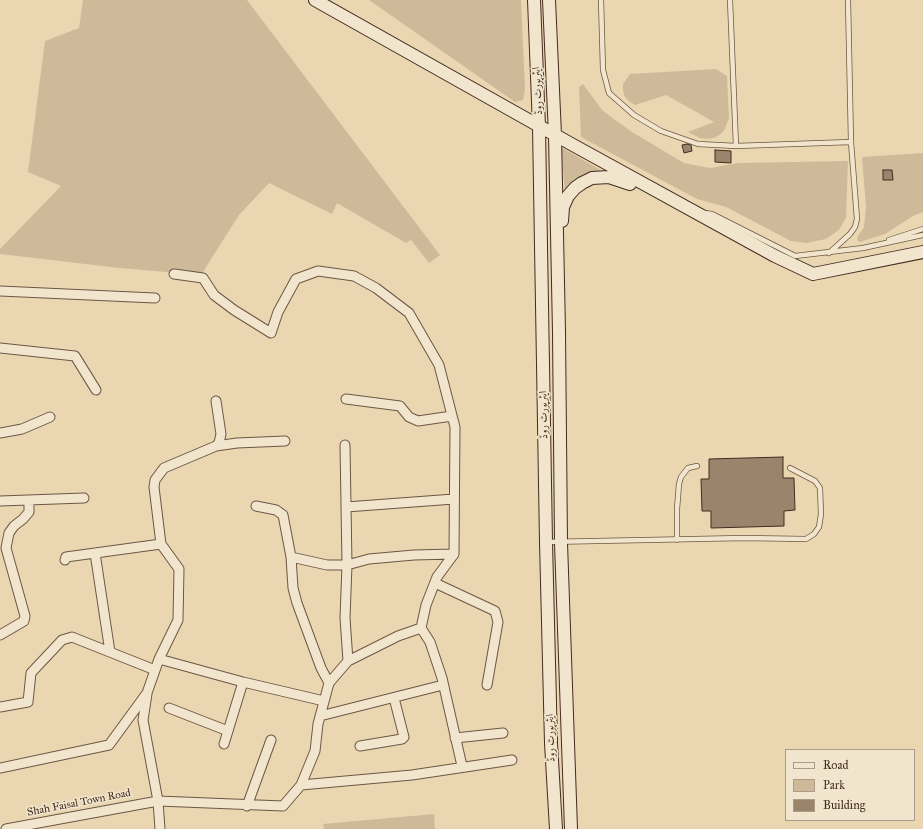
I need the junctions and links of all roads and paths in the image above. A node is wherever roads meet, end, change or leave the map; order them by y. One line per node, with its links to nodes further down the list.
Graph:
1 (315, 0): 7 (main road)
2 (534, 0): 7 (main road, ایئرپورٹ روڈ)
3 (549, 0): 8 (main road, ایئرپورٹ روڈ)
4 (601, 0): 10 (lane)
5 (730, 0): 10 (lane)
6 (848, 0): 9 (lane)
7 (540, 127): 8 (main road); 41 (main road, ایئرپورٹ روڈ)
8 (555, 135): 11 (main road); 18 (main road, ایئرپورٹ روڈ)
9 (852, 142): 10 (lane); 17 (lane)
10 (736, 146)
11 (670, 199): 12 (main road); 18 (main road)
12 (695, 212): 16 (main road); 17 (lane)
13 (923, 229): 15 (lane)
14 (923, 235): 15 (lane)
15 (863, 248): 17 (lane)
16 (923, 252)
17 (829, 253)
18 (556, 260): 42 (main road, ایئرپورٹ روڈ)
19 (174, 274): 26 (street)
20 (0, 291): 21 (street)
21 (155, 298)
22 (0, 348): 23 (street)
23 (96, 390)
24 (346, 398): 26 (street)
25 (216, 401): 31 (street)
26 (452, 416): 35 (street)
27 (50, 417): 28 (street)
28 (0, 432)
29 (285, 440): 31 (street)
30 (345, 445): 39 (street)
31 (216, 446): 43 (street)
32 (697, 466): 40 (lane)
33 (790, 468): 40 (lane)
34 (84, 498): 36 (street)
35 (454, 499): 39 (street); 45 (street)
36 (29, 500): 37 (street); 51 (street)
37 (0, 501)
38 (256, 506): 46 (street)
39 (346, 507): 48 (street)
40 (677, 540): 42 (lane)
41 (546, 542): 42 (lane); 80 (main road, ایئرپورٹ روڈ)
42 (561, 542): 81 (main road, ایئرپورٹ روڈ)
43 (162, 544): 44 (street); 53 (street)
44 (95, 553): 47 (street); 52 (street)
45 (454, 554): 48 (street); 49 (street)
46 (291, 557): 48 (street); 57 (street)
47 (66, 560)
48 (347, 566): 54 (street)
49 (434, 583): 50 (street); 59 (street)
50 (420, 628): 54 (street); 58 (street)
51 (0, 635)
52 (110, 652): 55 (street); 63 (street)
53 (159, 659): 55 (street); 56 (street)
54 (348, 661): 57 (street)
55 (155, 670): 60 (street)
56 (243, 682): 62 (street); 66 (street)
57 (329, 683): 62 (street, Shah Faisal Town Road)
58 (443, 685): 61 (street); 68 (street)
59 (487, 686)
60 (147, 692): 74 (street); 76 (street)
61 (394, 698): 65 (street); 71 (street)
62 (324, 701): 65 (street, Shah Faisal Town Road)
63 (0, 707)
64 (170, 708): 66 (street)
65 (320, 716): 75 (street, Shah Faisal Town Road)
66 (228, 731): 70 (street)
67 (503, 733): 68 (street)
68 (456, 738): 73 (street)
69 (271, 740): 77 (street)
70 (224, 744)
71 (360, 746)
72 (512, 760): 73 (street)
73 (462, 766): 75 (street)
74 (0, 768)
75 (301, 785): 77 (street, Shah Faisal Town Road)
76 (158, 801): 77 (street, Shah Faisal Town Road); 78 (street, Shah Faisal Town Road); 79 (street)
77 (247, 806)
78 (6, 829)
79 (160, 829)
80 (556, 829)
81 (571, 829)

